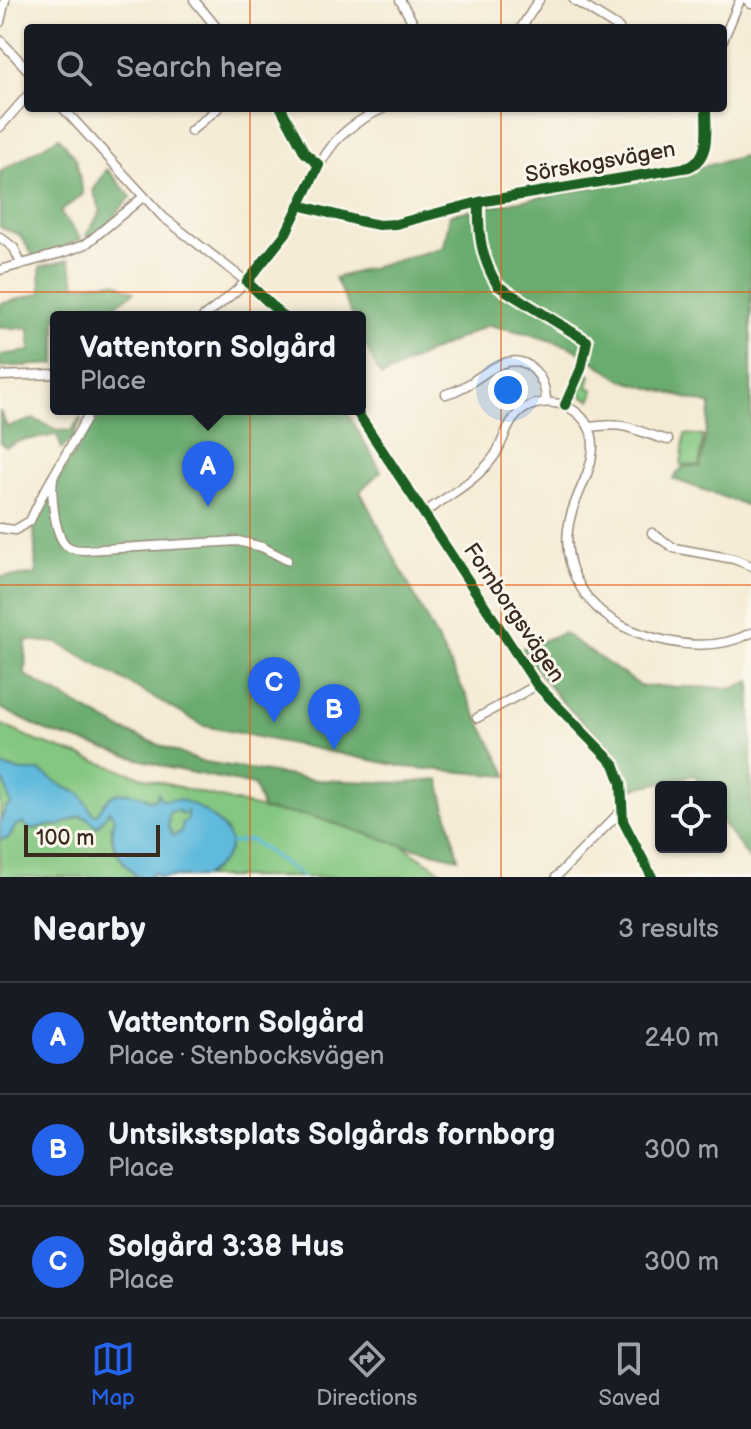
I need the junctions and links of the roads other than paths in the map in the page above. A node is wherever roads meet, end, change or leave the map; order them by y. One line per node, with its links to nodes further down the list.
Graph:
1 (5, 0): 7 (street)
2 (194, 0): 8 (street)
3 (400, 0): 9 (street)
4 (539, 0): 10 (street)
5 (574, 0): 11 (street)
6 (740, 0): 12 (street)
7 (0, 22)
8 (214, 24)
9 (414, 24)
10 (524, 24)
11 (613, 24)
12 (727, 31)
13 (0, 40): 14 (street)
14 (24, 66)
15 (24, 100): 21 (street)
16 (67, 112): 24 (street)
17 (213, 112): 22 (street)
18 (283, 112): 23 (street)
19 (376, 112): 23 (street)
20 (706, 112): 25 (street, Sörskogsvägen)
21 (0, 127)
22 (191, 131)
23 (319, 165): 25 (street)
24 (143, 197): 27 (street); 29 (street)
25 (299, 205): 29 (street)
26 (0, 237): 27 (street)
27 (21, 264): 28 (street)
28 (0, 270)
29 (247, 282): 30 (street); 31 (street)
30 (211, 311)
31 (278, 311)
32 (50, 374): 33 (street)
33 (0, 376)
34 (446, 394): 35 (street)
35 (546, 402): 38 (street); 41 (street)
36 (87, 415): 40 (street)
37 (359, 415): 41 (street, Fornborgsvägen)
38 (590, 427): 39 (street); 46 (street)
39 (668, 440)
40 (53, 478): 42 (street); 44 (street)
41 (425, 512): 47 (street, Fornborgsvägen)
42 (0, 528)
43 (652, 533): 45 (street)
44 (287, 560)
45 (751, 566)
46 (751, 633)
47 (537, 685): 48 (street); 49 (street, Fornborgsvägen)
48 (477, 718)
49 (623, 809): 50 (street); 51 (street, Fornborgsvägen)
50 (556, 877)
51 (652, 877)

